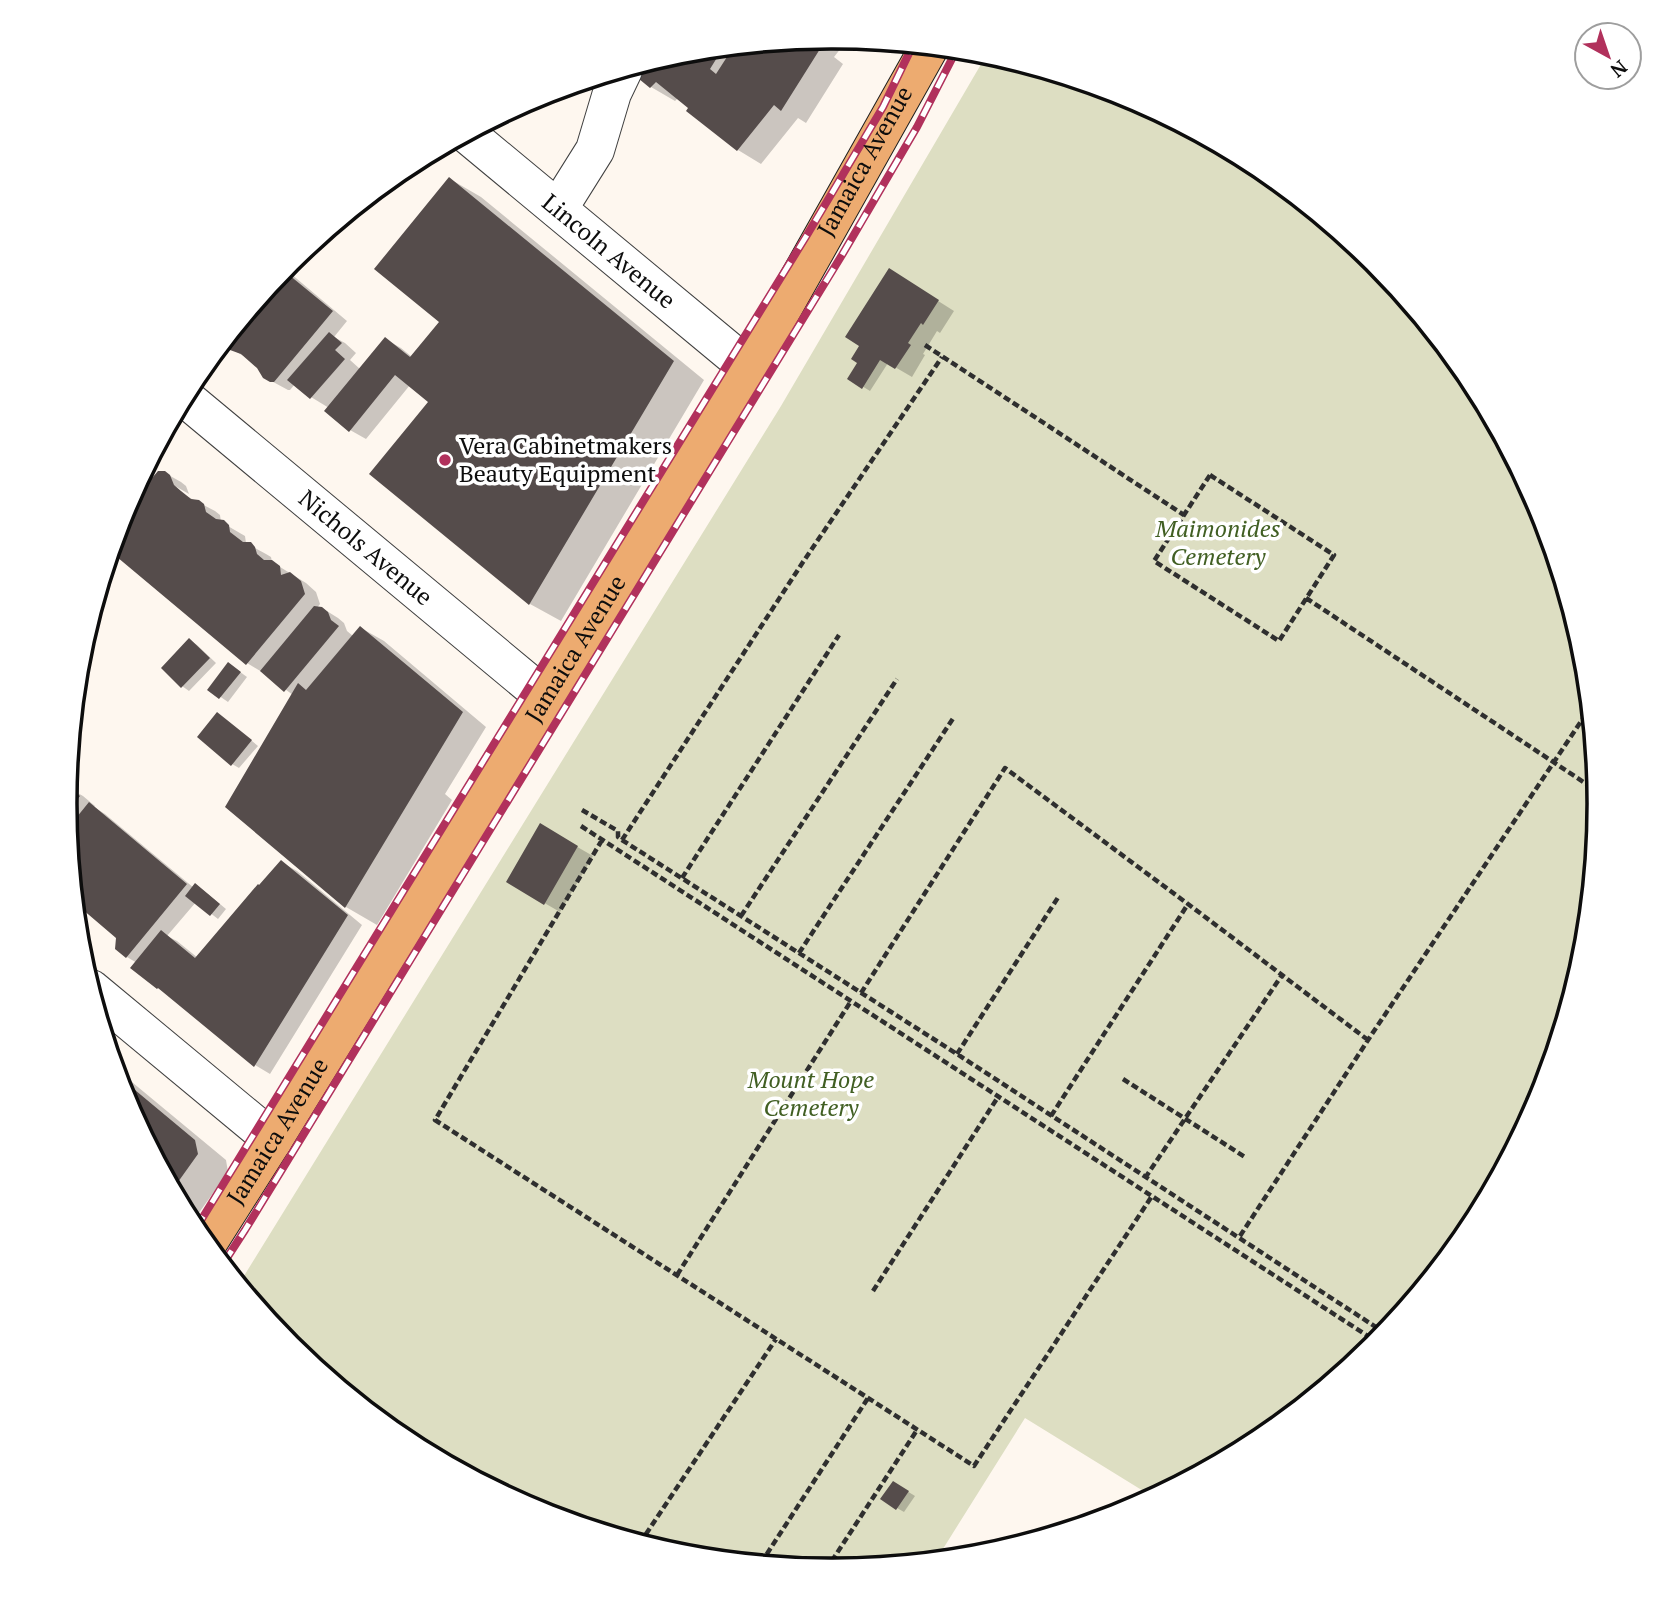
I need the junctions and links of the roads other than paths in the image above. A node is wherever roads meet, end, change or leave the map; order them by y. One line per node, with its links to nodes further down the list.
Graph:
1 (924, 55): 5 (main road, Jamaica Avenue)
2 (618, 81): 4 (street)
3 (474, 140): 4 (street, Lincoln Avenue)
4 (558, 209): 5 (street, Lincoln Avenue)
5 (749, 368): 7 (main road, Jamaica Avenue)
6 (193, 404): 7 (street, Nichols Avenue)
7 (546, 698): 9 (main road, Jamaica Avenue)
8 (103, 999): 9 (street)
9 (273, 1140): 10 (main road, Jamaica Avenue)
10 (213, 1234)

